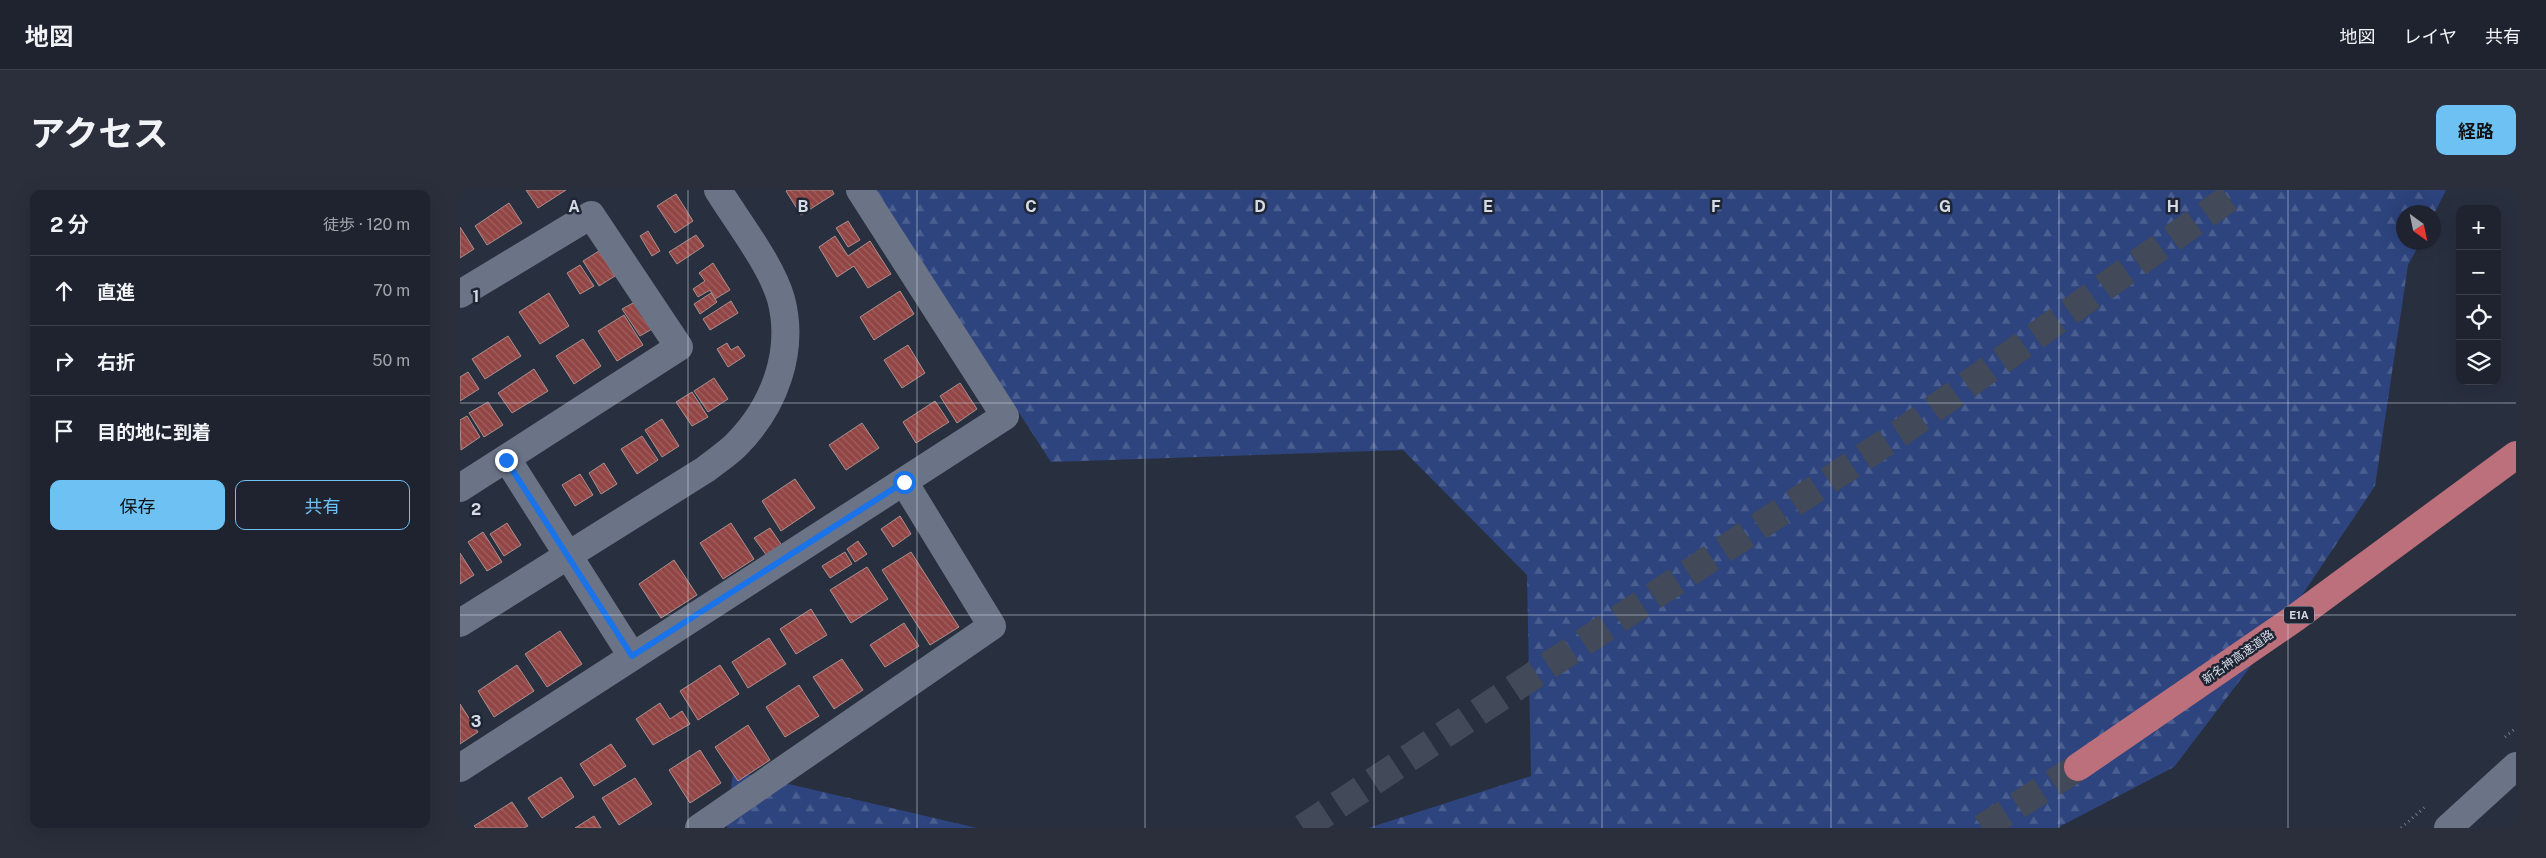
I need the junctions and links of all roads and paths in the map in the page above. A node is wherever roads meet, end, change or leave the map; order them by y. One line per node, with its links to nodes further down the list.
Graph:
1 (718, 190): 8 (street)
2 (860, 190): 6 (street)
3 (460, 294): 5 (street)
4 (2516, 456): 12 (highway, 新名神高速道路 / E1A)
5 (506, 460): 7 (street); 8 (street)
6 (904, 482): 10 (street); 14 (street)
7 (460, 488)
8 (567, 555): 9 (street); 10 (street)
9 (460, 623)
10 (632, 656): 13 (street)
11 (2516, 766): 16 (street)
12 (2078, 767)
13 (460, 768)
14 (724, 821): 15 (street)
15 (699, 828)
16 (2448, 828)

